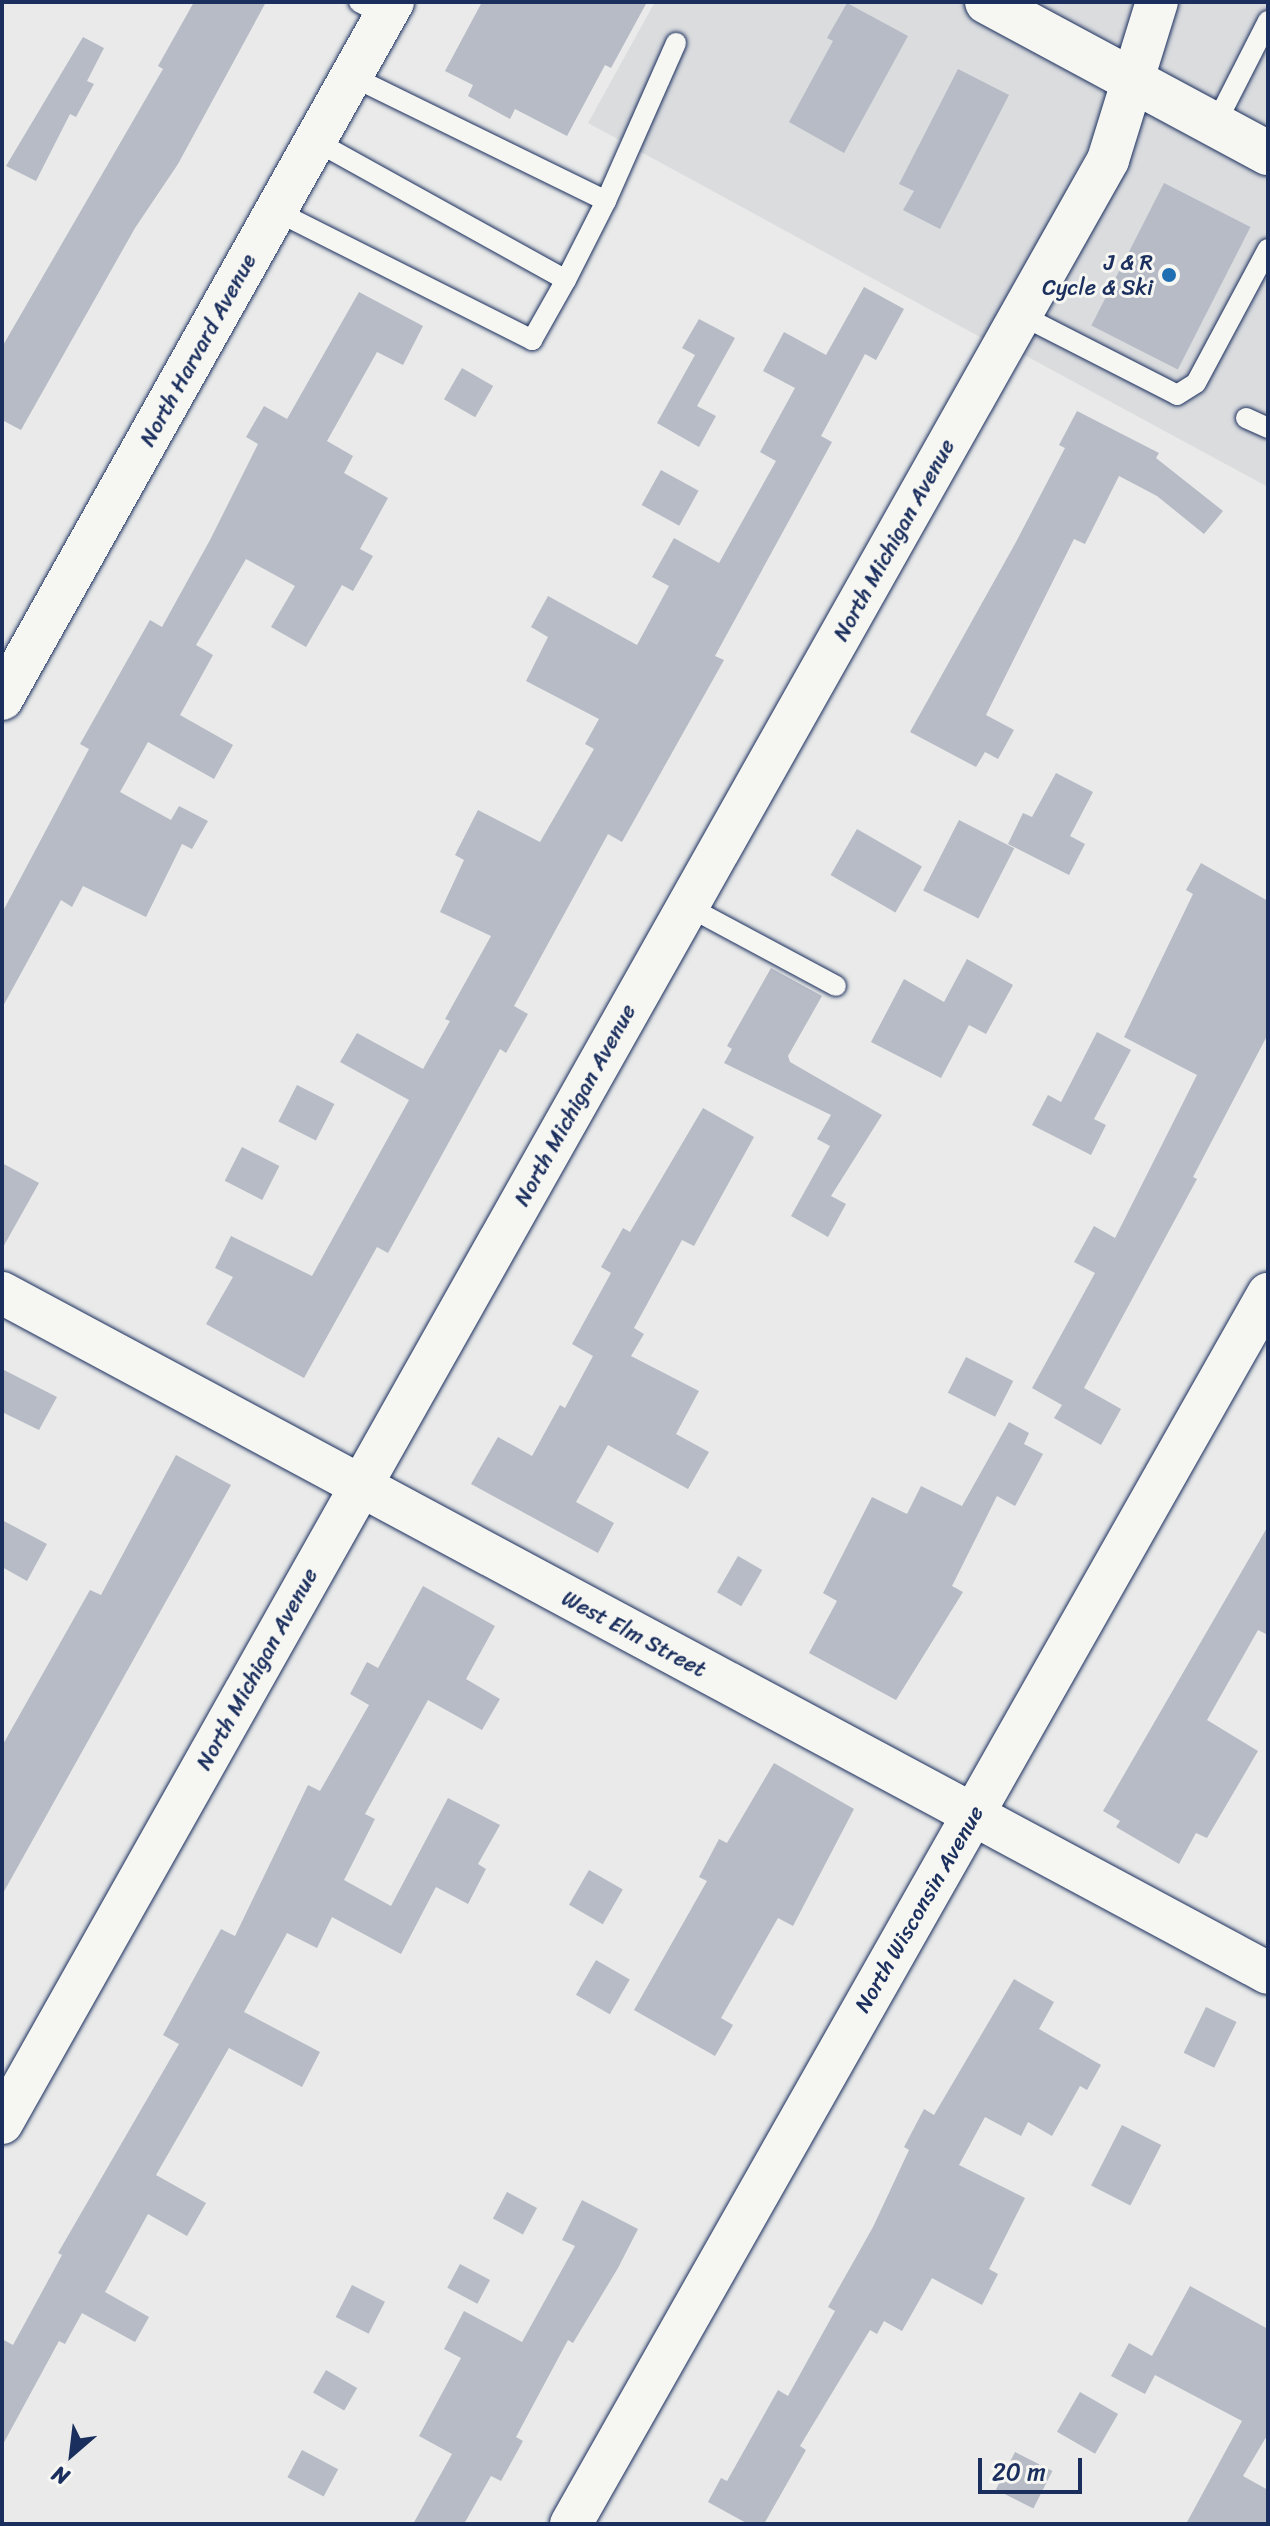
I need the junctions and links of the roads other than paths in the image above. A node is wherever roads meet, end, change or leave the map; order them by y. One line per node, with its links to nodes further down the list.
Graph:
1 (987, 2): 7 (main road)
2 (1157, 2): 7 (street, North Michigan Avenue)
3 (379, 7): 6 (street, North Harvard Avenue)
4 (1268, 21): 8 (lane)
5 (676, 43): 11 (lane)
6 (351, 76): 9 (street, North Harvard Avenue); 11 (lane)
7 (1133, 80): 8 (main road); 15 (street, North Michigan Avenue)
8 (1215, 125): 10 (main road)
9 (315, 141): 12 (street, North Harvard Avenue); 14 (lane)
10 (1268, 153)
11 (606, 201): 14 (lane)
12 (276, 211): 14 (lane); 18 (street, North Harvard Avenue)
13 (1268, 249): 15 (lane)
14 (566, 280)
15 (1021, 315): 19 (street, North Michigan Avenue)
16 (1246, 418): 17 (lane)
17 (1268, 428)
18 (2, 699)
19 (687, 906): 20 (lane); 23 (street, North Michigan Avenue)
20 (836, 986)
21 (2, 1293): 23 (street, West Elm Street)
22 (1268, 1294): 24 (street, North Wisconsin Avenue)
23 (360, 1488): 24 (street, West Elm Street); 26 (street, North Michigan Avenue)
24 (972, 1815): 25 (street, West Elm Street); 27 (street, North Wisconsin Avenue)
25 (1268, 1973)
26 (2, 2123)
27 (571, 2524)

